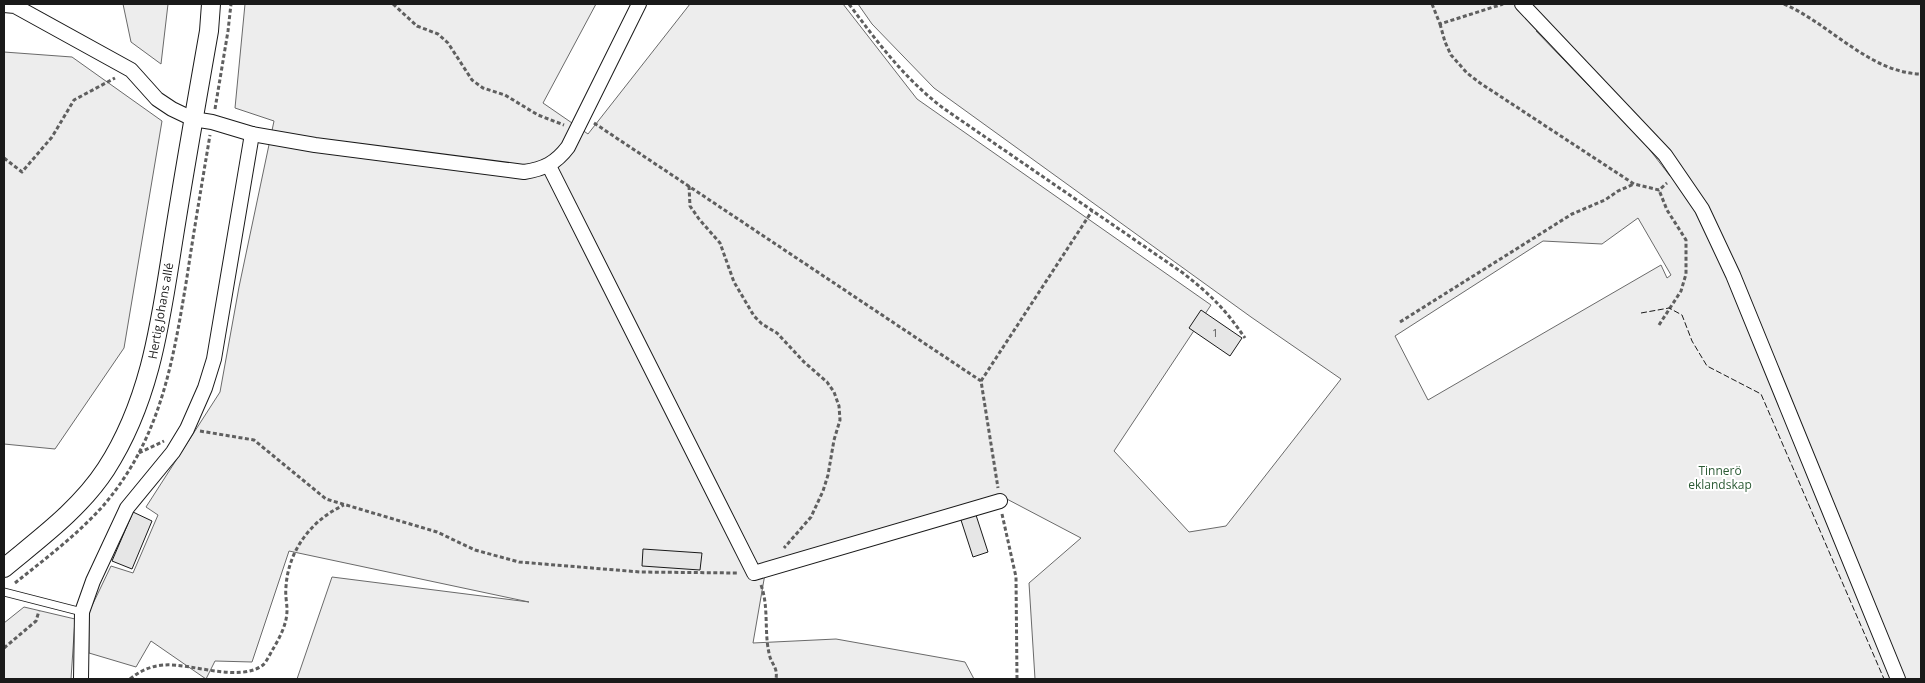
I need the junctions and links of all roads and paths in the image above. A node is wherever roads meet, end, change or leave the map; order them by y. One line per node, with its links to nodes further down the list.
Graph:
1 (211, 4): 14 (street, Hertig Johans allé)
2 (393, 4): 15 (path)
3 (639, 4): 13 (street)
4 (849, 4): 23 (path)
5 (1432, 4): 10 (path)
6 (1503, 4): 10 (path)
7 (1522, 4): 19 (street)
8 (1784, 4): 12 (path)
9 (4, 5): 11 (street)
10 (1440, 24): 20 (path)
11 (131, 70): 14 (street); 17 (path)
12 (1921, 74)
13 (584, 116): 15 (street); 21 (path)
14 (193, 119): 16 (street); 32 (street, Hertig Johans allé)
15 (577, 128): 18 (street)
16 (252, 134): 18 (street); 28 (street)
17 (4, 158)
18 (550, 166): 33 (street)
19 (1679, 173): 22 (path); 42 (street)
20 (1634, 184): 22 (path); 24 (path)
21 (689, 186): 27 (path); 31 (path)
22 (1659, 190): 25 (path)
23 (1092, 211): 26 (path); 27 (path)
24 (1400, 322)
25 (1659, 325)
26 (1245, 338)
27 (981, 381): 29 (path)
28 (187, 429): 30 (path); 36 (street)
29 (1000, 501): 33 (street); 41 (path)
30 (344, 505): 33 (path); 39 (path)
31 (784, 549)
32 (4, 568)
33 (754, 573): 40 (path)
34 (4, 592): 35 (lane)
35 (41, 602): 36 (lane); 37 (path)
36 (82, 612): 38 (street)
37 (4, 648)
38 (81, 679)
39 (130, 679)
40 (776, 679)
41 (1017, 679)
42 (1898, 679)

